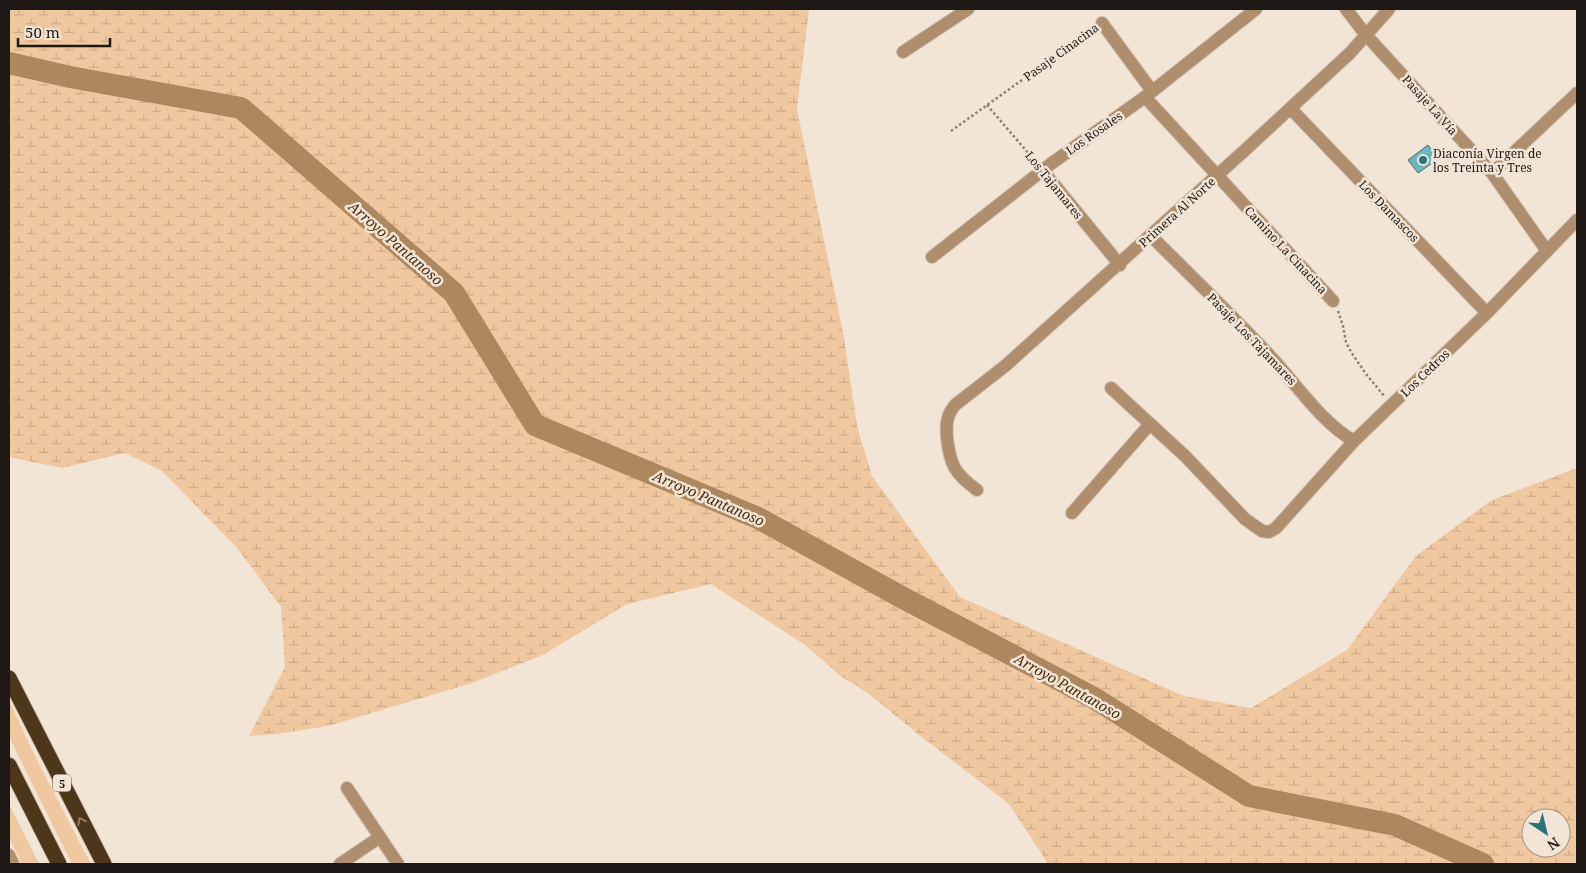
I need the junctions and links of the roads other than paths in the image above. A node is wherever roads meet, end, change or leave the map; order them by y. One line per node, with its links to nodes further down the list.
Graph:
1 (968, 9): 7 (street)
2 (1256, 9): 9 (street, Los Rosales)
3 (1346, 9): 6 (street, Pasaje La Vía)
4 (1389, 9): 6 (street, Primera Al Norte)
5 (1102, 23): 9 (street, Pasaje Cinacina)
6 (1366, 35): 10 (street, Primera Al Norte); 12 (street, Pasaje La Vía)
7 (903, 52)
8 (1577, 93): 12 (street)
9 (1149, 94): 11 (street, Los Rosales); 13 (street, Pasaje Cinacina)
10 (1290, 109): 13 (street, Primera Al Norte); 20 (street, Los Damascos)
11 (1043, 171): 17 (street, Los Rosales); 18 (street, Los Tajamares)
12 (1492, 174): 16 (street, Pasaje La Vía)
13 (1217, 176): 15 (street, Primera Al Norte); 19 (street, Camino La Cinacina)
14 (1577, 220): 16 (street, Los Cedros)
15 (1151, 236): 18 (street, Primera Al Norte); 23 (street, Pasaje Los Tajamares)
16 (1547, 251): 20 (street, Los Cedros)
17 (932, 256)
18 (1120, 264): 24 (street, Primera Al Norte)
19 (1334, 301)
20 (1488, 313): 23 (street, Los Cedros)
21 (1111, 388): 22 (street)
22 (1150, 424): 23 (street, Los Cedros); 25 (street)
23 (1354, 441)
24 (977, 490)
25 (1072, 513)
26 (9, 678): 33 (highway, 5, one-way to 26)
27 (9, 765): 32 (highway)
28 (347, 788): 29 (street)
29 (380, 838): 34 (street); 35 (street)
30 (9, 855): 31 (street)
31 (13, 864)
32 (59, 864)
33 (104, 864)
34 (340, 864)
35 (398, 864)

